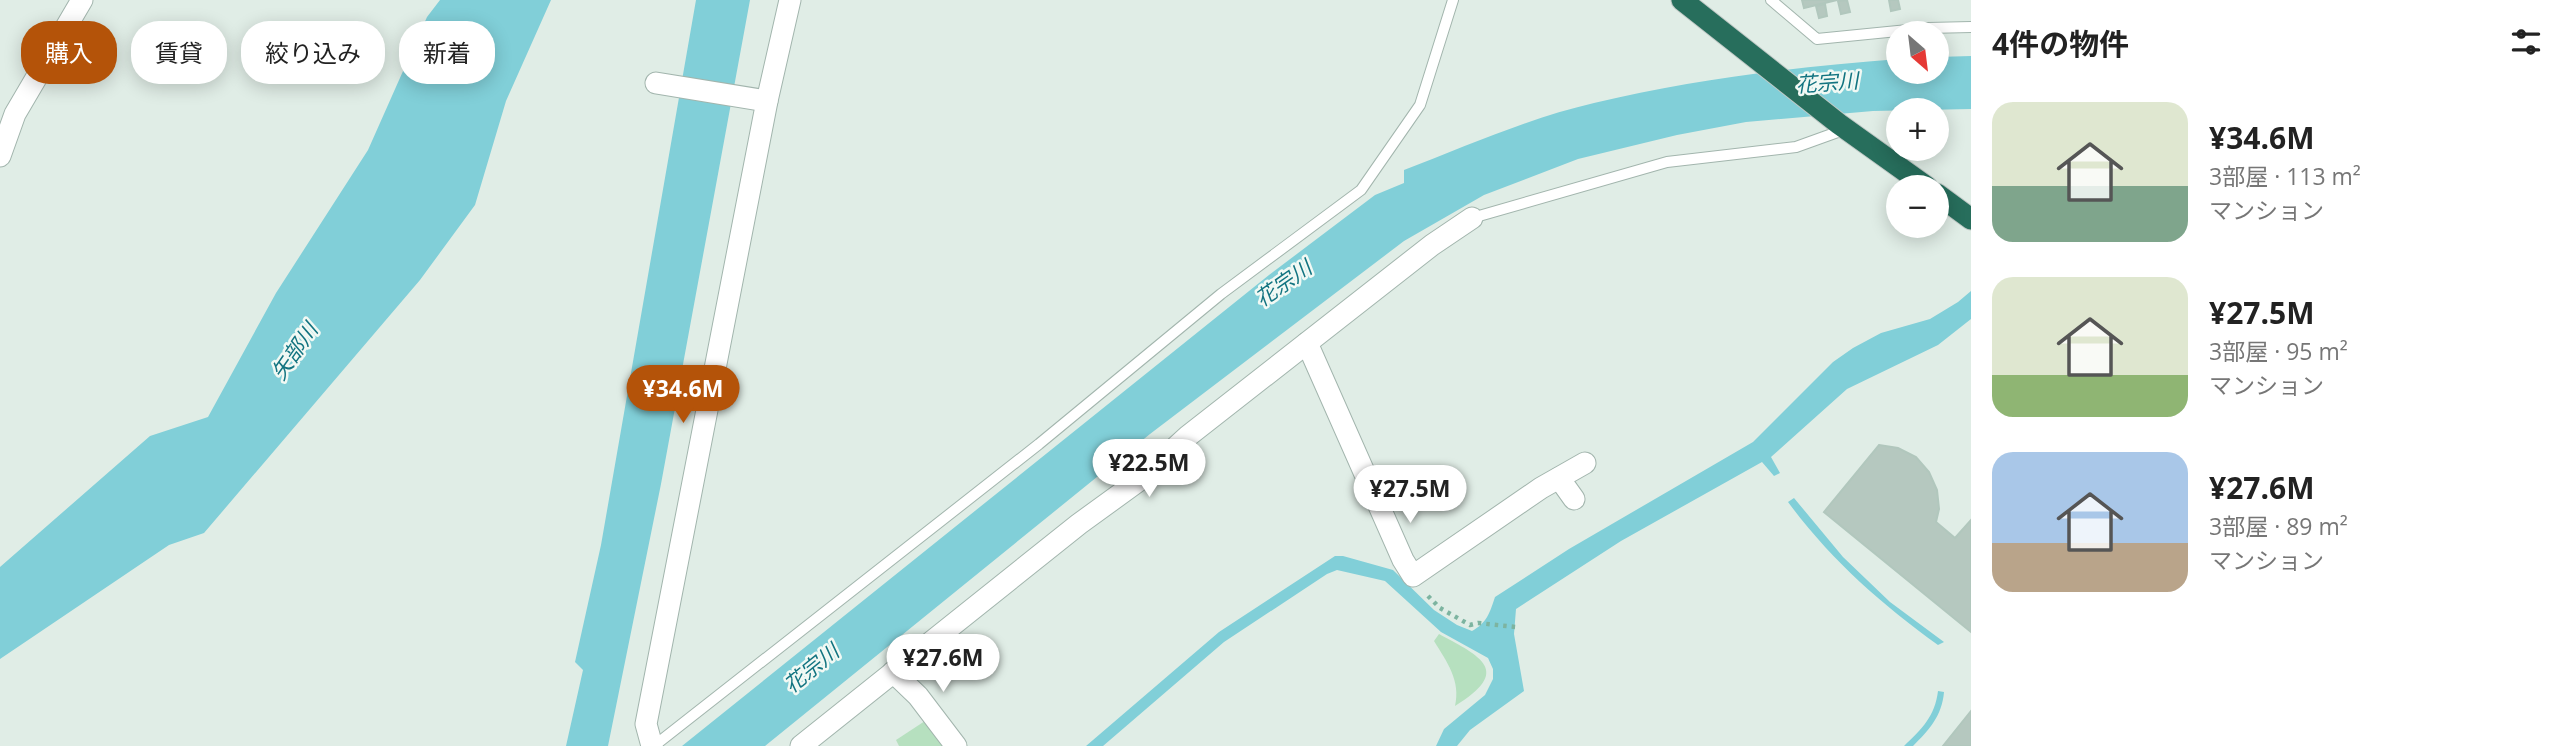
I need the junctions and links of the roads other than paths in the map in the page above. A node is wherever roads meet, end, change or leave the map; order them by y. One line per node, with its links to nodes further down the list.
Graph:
1 (82, 0): 10 (street)
2 (790, 0): 8 (street)
3 (1453, 0): 20 (lane)
4 (1682, 0): 9 (highway)
5 (1771, 0): 6 (lane)
6 (1971, 27)
7 (656, 83): 8 (street)
8 (767, 101): 20 (street)
9 (1843, 126): 11 (highway); 13 (lane)
10 (0, 156)
11 (1910, 175)
12 (1949, 203): 14 (highway)
13 (1472, 218): 15 (street)
14 (1971, 219)
15 (1307, 344): 17 (street); 19 (street)
16 (1585, 464): 17 (street)
17 (1559, 478): 18 (street)
18 (1574, 499)
19 (893, 672): 21 (street); 22 (street)
20 (653, 746)
21 (801, 746)
22 (956, 746)

